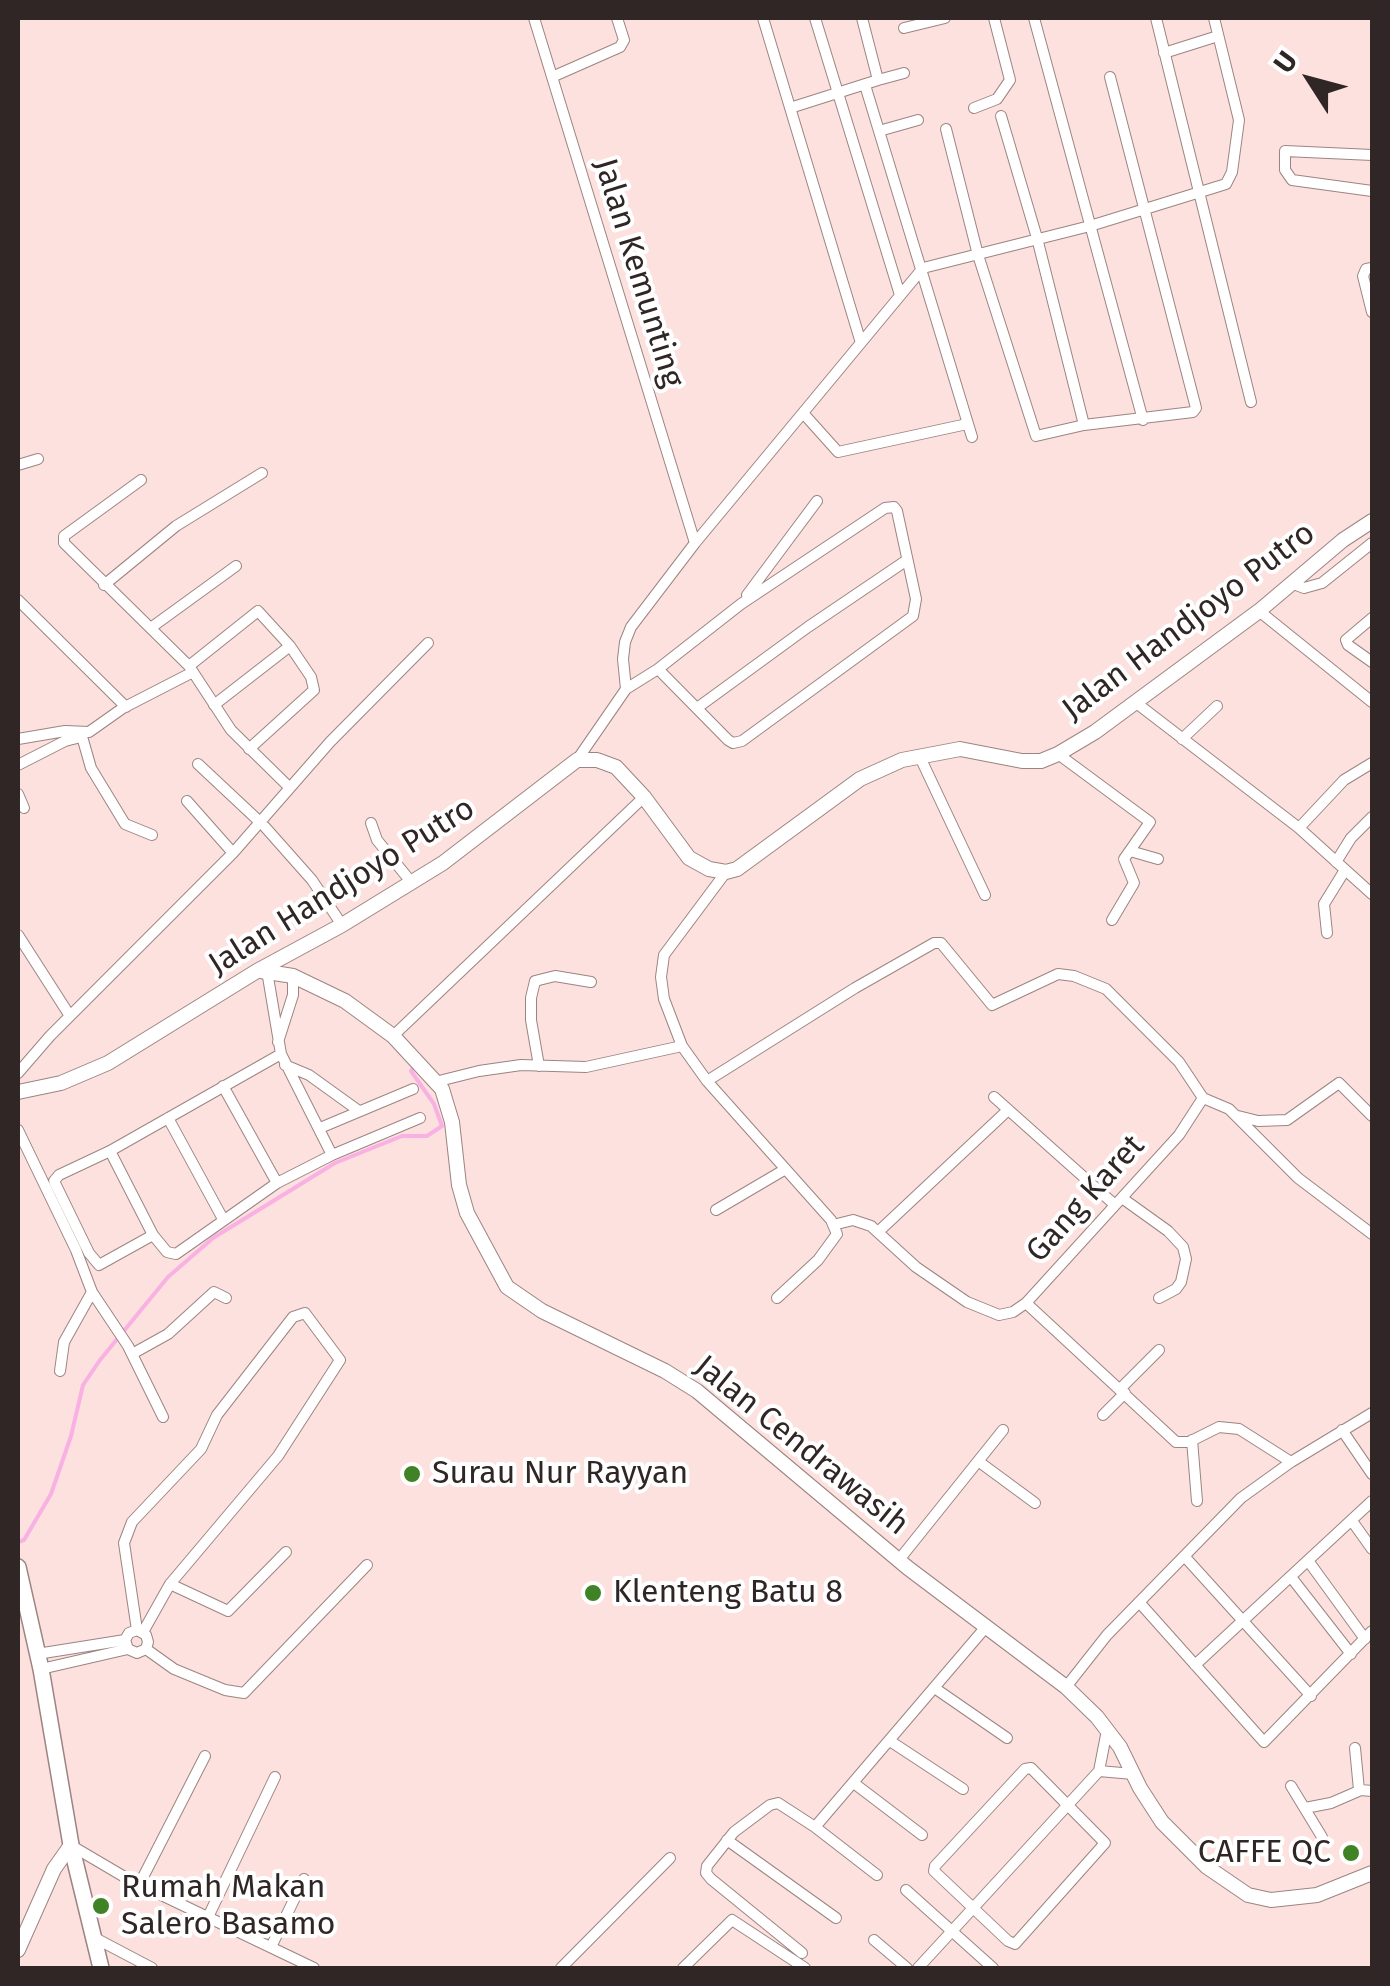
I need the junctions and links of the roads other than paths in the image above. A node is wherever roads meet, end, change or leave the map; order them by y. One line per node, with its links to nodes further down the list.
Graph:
1 (534, 18): 15 (street, Jalan Kemunting)
2 (617, 18): 15 (street)
3 (763, 18): 20 (street)
4 (815, 18): 19 (street)
5 (862, 18): 17 (street)
6 (945, 18): 11 (street)
7 (994, 18): 21 (street)
8 (1034, 18): 30 (street)
9 (1156, 18): 13 (street)
10 (1214, 18): 12 (street)
11 (904, 28)
12 (1218, 36): 13 (street); 28 (street)
13 (1164, 53): 28 (street)
14 (904, 73): 17 (street)
15 (552, 77): 50 (street, Jalan Kemunting)
16 (1110, 77): 29 (street)
17 (878, 80): 18 (street)
18 (865, 85): 19 (street); 25 (street)
19 (837, 92): 20 (street); 35 (street)
20 (790, 108): 37 (street)
21 (974, 108)
22 (1001, 116): 31 (street)
23 (918, 120): 25 (street)
24 (946, 129): 32 (street)
25 (880, 131): 33 (street)
26 (1372, 156): 27 (street)
27 (1372, 191)
28 (1199, 195): 29 (street); 38 (street)
29 (1146, 210): 30 (street); 40 (street)
30 (1090, 226): 31 (street); 40 (street)
31 (1037, 238): 32 (street); 42 (street)
32 (978, 255): 33 (street); 42 (street)
33 (923, 268): 35 (street); 41 (street)
34 (1372, 268): 36 (street)
35 (900, 295): 37 (street)
36 (1372, 312)
37 (861, 344): 39 (street)
38 (1251, 402)
39 (803, 413): 41 (street); 50 (street)
40 (1143, 420): 42 (street)
41 (968, 424): 43 (street)
42 (1084, 425)
43 (972, 437)
44 (38, 459): 45 (street)
45 (18, 465)
46 (262, 473): 55 (street)
47 (141, 480): 55 (street)
48 (817, 501): 57 (street)
49 (1372, 521): 54 (street, Jalan Handjoyo Putro)
50 (695, 543): 66 (street)
51 (1372, 543): 54 (street)
52 (907, 560): 57 (street); 72 (street); 72 (street)
53 (236, 566): 60 (street)
54 (1291, 583): 58 (street, Jalan Handjoyo Putro)
55 (104, 585): 60 (street)
56 (18, 600): 71 (street)
57 (740, 604): 64 (street)
58 (1258, 612): 67 (street, Jalan Handjoyo Putro); 68 (street)
59 (1372, 618): 63 (street)
60 (152, 628): 65 (street)
61 (428, 643): 83 (street)
62 (290, 646): 65 (street); 69 (street); 76 (street)
63 (1372, 662)
64 (658, 668): 66 (street); 72 (street)
65 (191, 669): 69 (street); 71 (street)
66 (626, 688): 79 (street)
67 (1135, 702): 75 (street); 77 (street, Jalan Handjoyo Putro)
68 (1372, 702)
69 (214, 705): 76 (street)
70 (1217, 706): 75 (street)
71 (126, 707): 73 (street)
72 (698, 708)
73 (81, 735): 74 (street); 82 (street); 92 (street)
74 (18, 739)
75 (1182, 739): 91 (street)
76 (250, 749): 83 (street)
77 (1058, 754): 78 (street, Jalan Handjoyo Putro); 93 (street)
78 (918, 755): 97 (street, Jalan Handjoyo Putro); 99 (street)
79 (577, 760): 85 (street); 98 (street, Jalan Handjoyo Putro)
80 (1372, 763): 91 (street)
81 (198, 764): 90 (street)
82 (18, 766)
83 (289, 787): 90 (street)
84 (18, 794): 87 (street)
85 (644, 798): 97 (street); 109 (street)
86 (187, 801): 94 (street)
87 (24, 808)
88 (1372, 817): 96 (street)
89 (370, 823): 98 (street)
90 (263, 825): 94 (street); 102 (street)
91 (1299, 828): 96 (street)
92 (152, 835)
93 (1130, 851): 95 (street); 101 (street)
94 (232, 854): 108 (street)
95 (1158, 859)
96 (1340, 866): 100 (street); 103 (street)
97 (726, 872): 110 (street)
98 (412, 883): 102 (street, Jalan Handjoyo Putro)
99 (985, 894)
100 (1372, 894)
101 (1112, 920)
102 (342, 925): 105 (street, Jalan Handjoyo Putro)
103 (1327, 934)
104 (18, 935): 108 (street)
105 (262, 971): 106 (street, Jalan Cendrawasih); 111 (street); 118 (street, Jalan Handjoyo Putro)
106 (293, 976): 109 (street, Jalan Cendrawasih); 111 (street)
107 (590, 982): 112 (street)
108 (70, 1016): 113 (street)
109 (393, 1036): 115 (street, Jalan Cendrawasih)
110 (682, 1046): 112 (street); 114 (street)
111 (281, 1054): 116 (street); 122 (street); 127 (street)
112 (538, 1066): 115 (street)
113 (18, 1074)
114 (706, 1081): 120 (street); 131 (street)
115 (436, 1082): 165 (street, Jalan Cendrawasih)
116 (223, 1086): 125 (street); 132 (street)
117 (412, 1089): 122 (street)
118 (18, 1092)
119 (994, 1097): 121 (street)
120 (1203, 1098): 123 (street); 133 (street, Gang Karet)
121 (1008, 1110): 133 (street); 137 (street)
122 (358, 1111): 127 (street)
123 (1237, 1116): 124 (street); 138 (street)
124 (1372, 1116)
125 (168, 1118): 129 (street); 135 (street)
126 (420, 1118): 130 (street)
127 (320, 1128): 130 (street)
128 (18, 1130): 140 (street)
129 (110, 1150): 139 (street); 139 (street)
130 (332, 1155): 132 (street)
131 (784, 1170): 134 (street); 136 (street)
132 (277, 1183): 135 (street)
133 (1118, 1202): 143 (street); 144 (street, Gang Karet)
134 (716, 1210)
135 (222, 1219): 139 (street)
136 (835, 1230): 137 (street); 142 (street)
137 (878, 1232): 144 (street, Gang Karet)
138 (1372, 1234)
139 (153, 1235)
140 (92, 1292): 146 (street); 147 (street)
141 (226, 1298): 146 (street)
142 (776, 1298)
143 (1159, 1298)
144 (1026, 1303): 148 (street)
145 (1159, 1350): 148 (street)
146 (132, 1354): 151 (street)
147 (60, 1371)
148 (1122, 1391): 150 (street); 154 (street)
149 (1372, 1412): 153 (street)
150 (1102, 1415)
151 (163, 1418)
152 (1002, 1430): 155 (street)
153 (1342, 1430): 156 (street); 157 (street)
154 (1192, 1440): 156 (street); 158 (street)
155 (978, 1461): 160 (street); 165 (street)
156 (1291, 1462): 164 (street)
157 (1372, 1474)
158 (1197, 1501)
159 (1372, 1501): 161 (street)
160 (1035, 1503)
161 (1352, 1520): 162 (street); 166 (street)
162 (1372, 1549)
163 (286, 1552): 170 (street)
164 (1185, 1556): 171 (street); 172 (street)
165 (898, 1561): 173 (street, Jalan Cendrawasih)
166 (1308, 1562): 169 (street); 175 (street)
167 (366, 1564): 177 (street)
168 (18, 1567): 179 (main road)
169 (1290, 1577): 172 (street); 178 (street)
170 (170, 1584): 174 (street); 174 (street)
171 (1138, 1602): 180 (street); 181 (street)
172 (1244, 1620): 180 (street); 183 (street)
173 (985, 1628): 181 (street, Jalan Cendrawasih); 182 (street)
174 (140, 1631): 176 (street); 177 (street)
175 (1369, 1636): 178 (street)
176 (127, 1645): 177 (street); 179 (street)
177 (146, 1649)
178 (1352, 1654): 183 (street)
179 (39, 1662): 203 (main road)
180 (1196, 1664): 183 (street)
181 (1066, 1687): 184 (street, Jalan Cendrawasih)
182 (936, 1688): 185 (street); 186 (street)
183 (1311, 1696)
184 (1108, 1730): 189 (street); 190 (street, Jalan Cendrawasih)
185 (1007, 1738)
186 (890, 1741): 192 (street); 194 (street)
187 (1355, 1748): 195 (street)
188 (206, 1756): 208 (street)
189 (1099, 1770): 190 (street); 197 (street)
190 (1133, 1774): 205 (street, Jalan Cendrawasih)
191 (275, 1778): 211 (street)
192 (855, 1784): 199 (street); 200 (street)
193 (1292, 1786): 198 (street)
194 (963, 1790)
195 (1359, 1790): 196 (street); 198 (street)
196 (1372, 1791)
197 (1067, 1805): 210 (street); 210 (street); 210 (street)
198 (1305, 1808): 201 (street)
199 (816, 1827): 202 (street); 206 (street)
200 (922, 1834)
201 (1322, 1836)
202 (727, 1840): 212 (street); 219 (street)
203 (71, 1845): 208 (street); 213 (street); 215 (main road)
204 (670, 1858): 223 (street)
205 (1372, 1873)
206 (876, 1875)
207 (304, 1879): 217 (street)
208 (140, 1885): 211 (street)
209 (906, 1890): 214 (street)
210 (974, 1909): 214 (street)
211 (208, 1917): 217 (street)
212 (836, 1918)
213 (21, 1928): 218 (street)
214 (953, 1932): 227 (street); 228 (street)
215 (95, 1938): 220 (main road); 221 (street)
216 (874, 1940): 226 (street)
217 (272, 1946): 222 (street)
218 (18, 1950)
219 (802, 1953)
220 (101, 1968)
221 (152, 1968)
222 (314, 1968)
223 (561, 1968)
224 (683, 1968): 225 (street)
225 (805, 1968)
226 (906, 1968)
227 (918, 1968)
228 (993, 1968)

